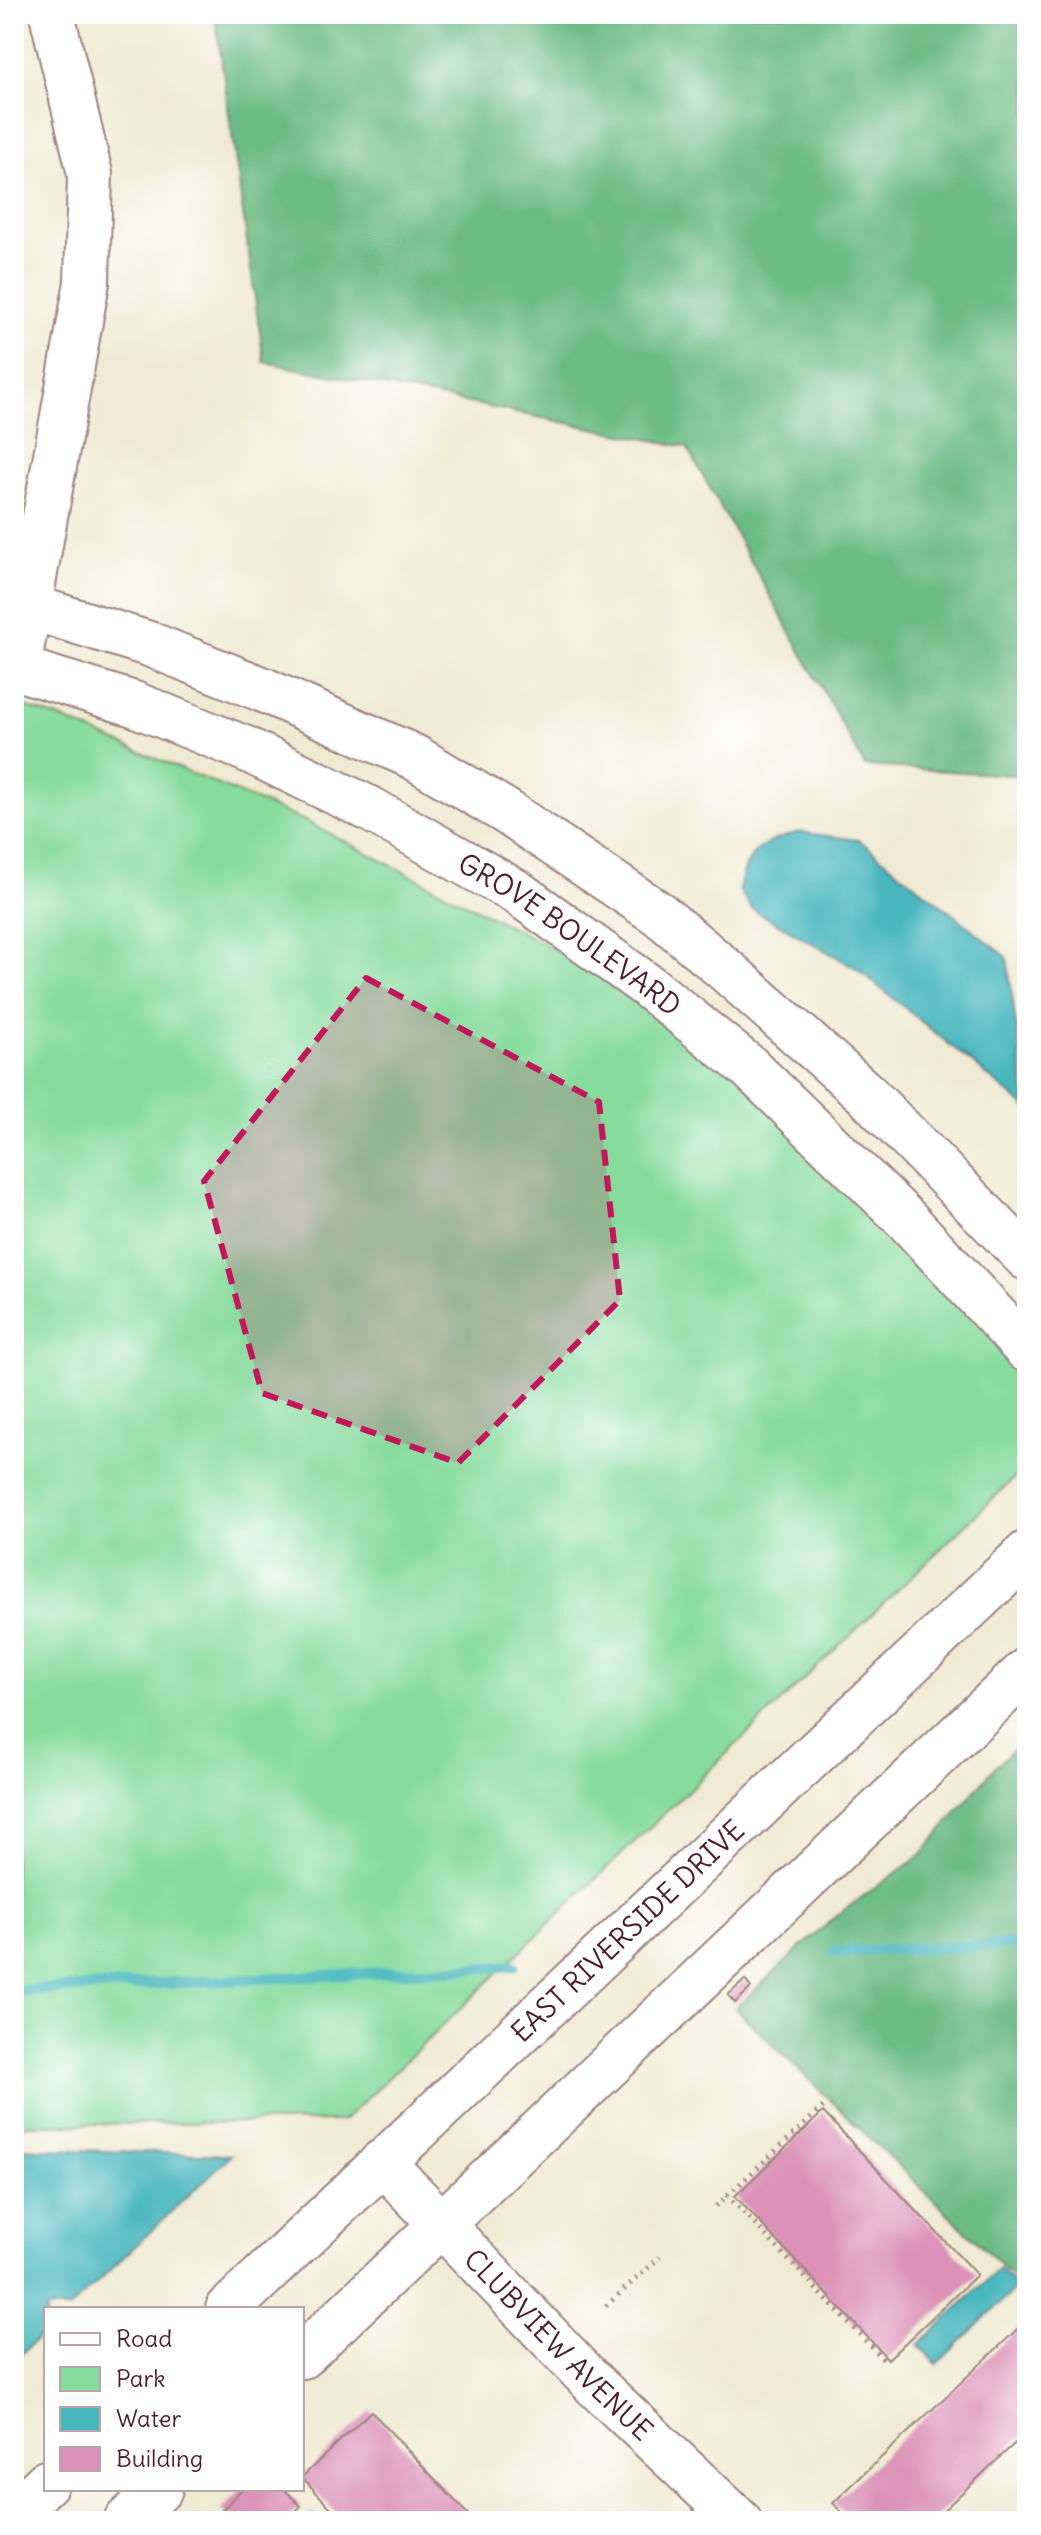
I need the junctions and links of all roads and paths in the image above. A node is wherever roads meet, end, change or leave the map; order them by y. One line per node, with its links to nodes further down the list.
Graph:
1 (52, 14): 2 (street)
2 (21, 604): 3 (street); 4 (street)
3 (16, 667): 5 (street, GROVE BOULEVARD)
4 (1027, 1258)
5 (1027, 1350)
6 (1027, 1553): 9 (street, EAST RIVERSIDE DRIVE)
7 (1027, 1670): 12 (street)
8 (825, 2105): 10 (path)
9 (382, 2162): 12 (street, CLUBVIEW AVENUE); 15 (street, EAST RIVERSIDE DRIVE)
10 (727, 2195): 11 (path); 17 (path)
11 (716, 2206)
12 (442, 2224): 16 (street); 22 (street, CLUBVIEW AVENUE)
13 (660, 2257): 14 (path)
14 (606, 2306)
15 (230, 2307)
16 (304, 2354)
17 (885, 2361)
18 (44, 2485): 20 (street)
19 (158, 2491): 21 (street)
20 (14, 2514)
21 (126, 2521)
22 (739, 2521)

